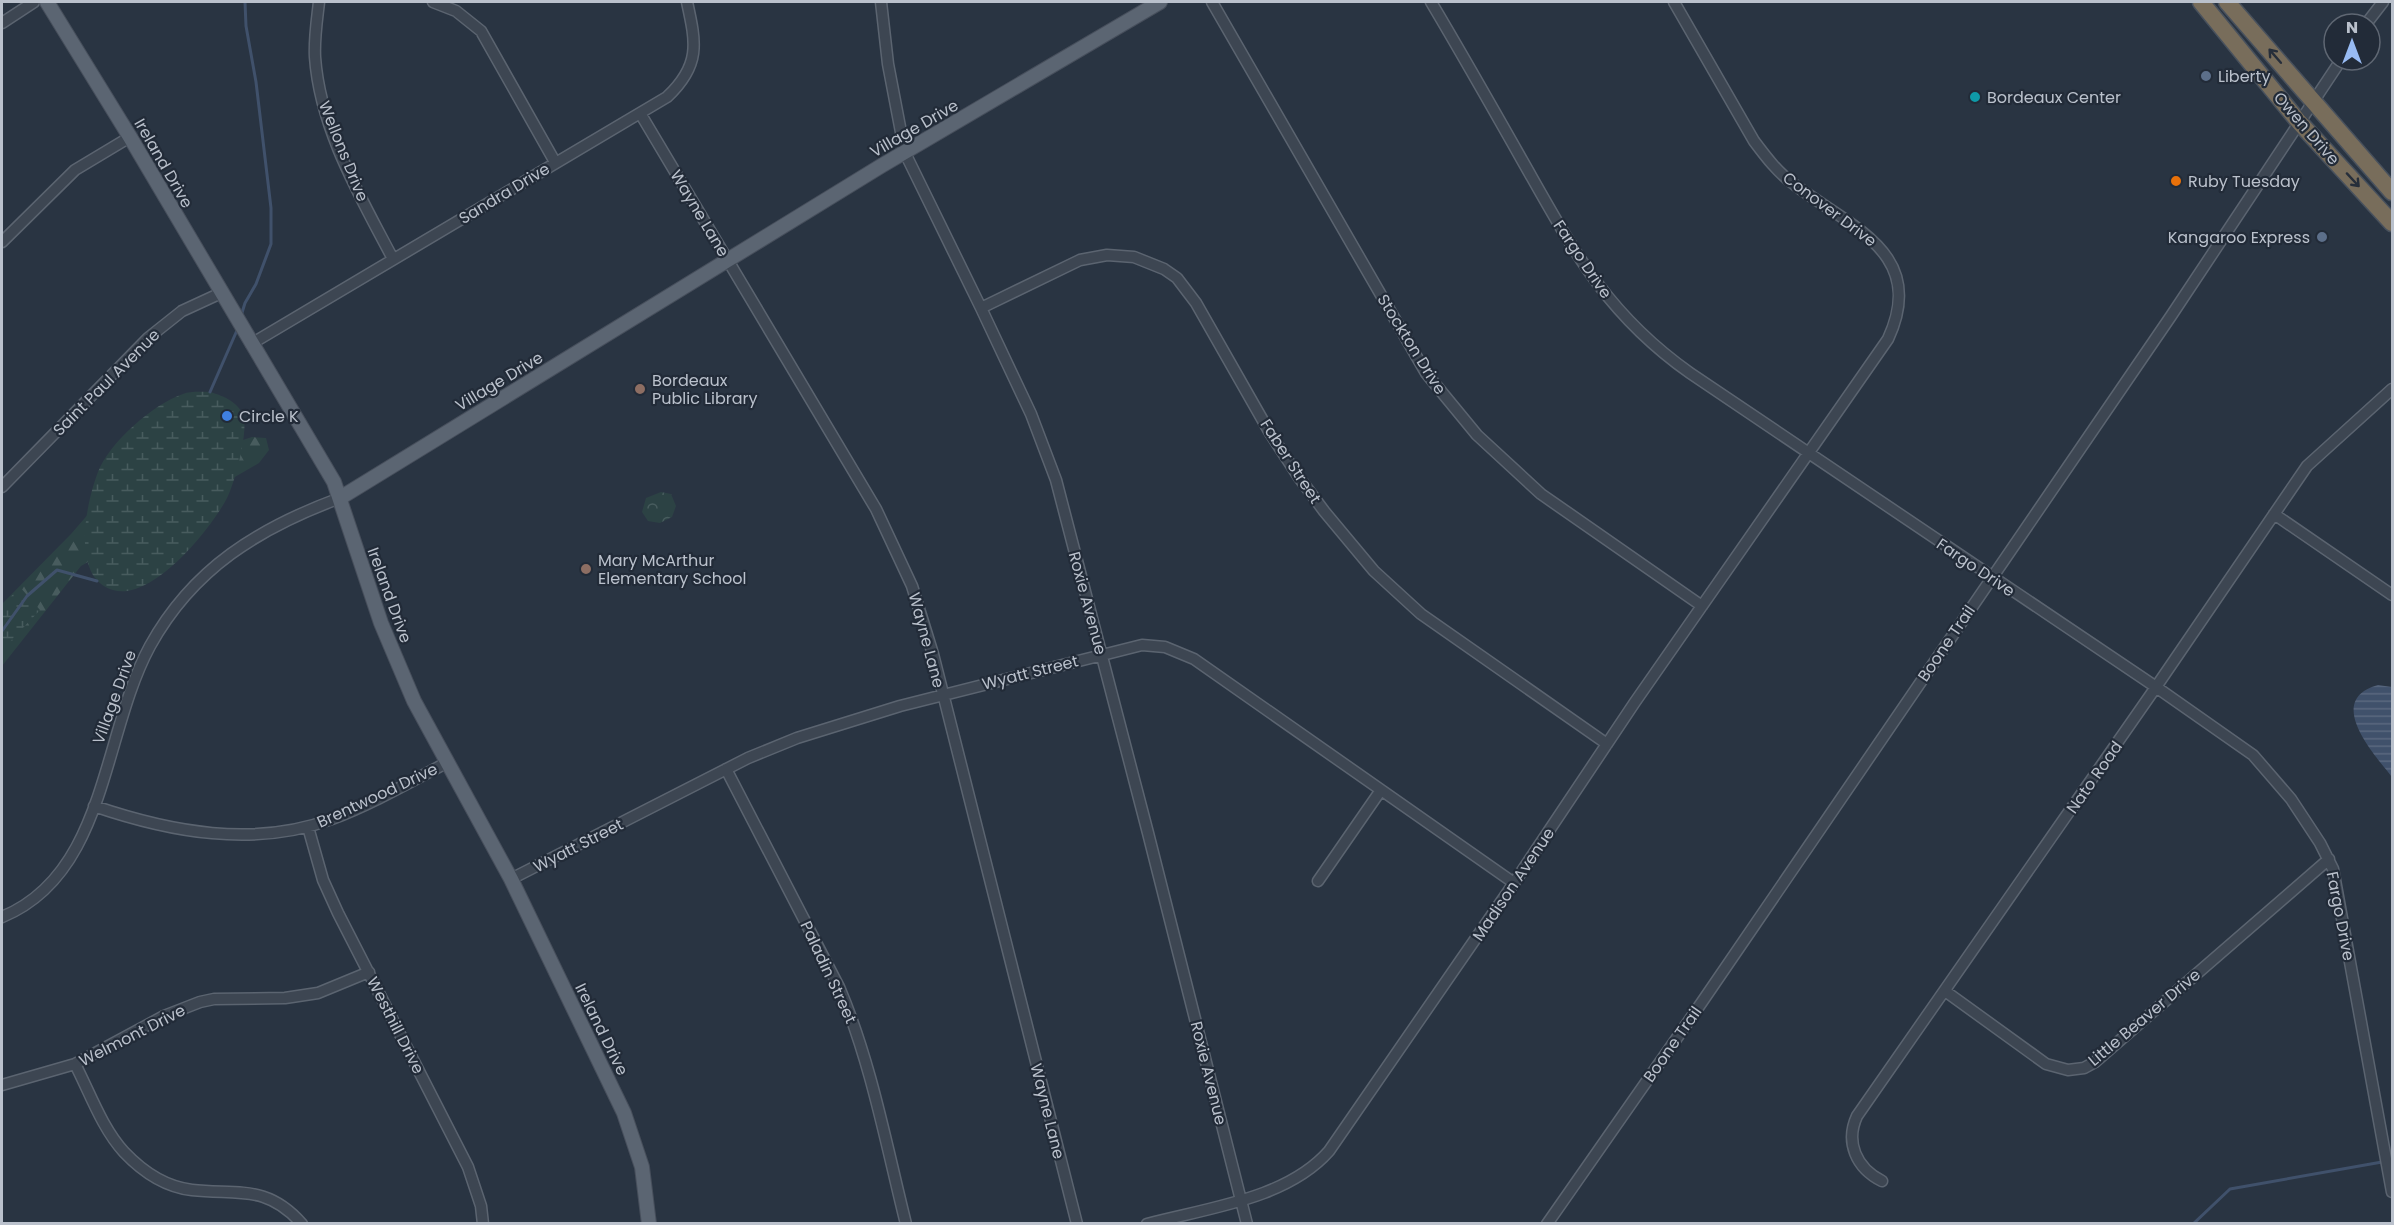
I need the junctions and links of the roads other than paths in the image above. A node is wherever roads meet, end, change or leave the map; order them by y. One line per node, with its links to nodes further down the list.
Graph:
1 (34, 2): 13 (street)
2 (47, 2): 18 (main road, Ireland Drive)
3 (319, 2): 24 (street, Wellons Drive)
4 (433, 2): 20 (street)
5 (687, 2): 16 (street, Sandra Drive)
6 (881, 2): 19 (street, Roxie Avenue)
7 (1160, 2): 19 (main road, Village Drive)
8 (1212, 2): 36 (street, Stockton Drive)
9 (1431, 2): 30 (street, Fargo Drive)
10 (1674, 2): 30 (street, Conover Drive)
11 (2201, 2): 17 (highway, Owen Drive)
12 (2227, 2): 15 (highway, Owen Drive, one-way to 12)
13 (2, 23)
14 (2333, 72): 15 (street, Boone Trail)
15 (2313, 101): 17 (street, Boone Trail); 21 (highway, Owen Drive)
16 (640, 113): 20 (street, Sandra Drive); 25 (street, Wayne Lane)
17 (2299, 122): 22 (highway, Owen Drive, one-way to 22); 34 (street, Boone Trail)
18 (130, 137): 23 (street); 26 (main road, Ireland Drive)
19 (905, 153): 25 (main road, Village Drive); 27 (street, Roxie Avenue)
20 (555, 162): 24 (street, Sandra Drive)
21 (2392, 192)
22 (2392, 223)
23 (2, 242)
24 (393, 259): 28 (street, Sandra Drive)
25 (728, 260): 32 (main road, Village Drive); 39 (street, Wayne Lane)
26 (221, 293): 28 (main road, Ireland Drive); 31 (street, Saint Paul Avenue)
27 (981, 308): 37 (street, Roxie Avenue); 40 (street, Faber Street)
28 (251, 344): 32 (main road, Ireland Drive)
29 (2392, 389): 33 (street, Nato Road)
30 (1809, 453): 34 (street, Fargo Drive); 36 (street, Madison Avenue)
31 (2, 487)
32 (340, 498): 41 (main road, Ireland Drive); 44 (street, Village Drive)
33 (2274, 514): 35 (street); 38 (street, Nato Road)
34 (1991, 577): 38 (street, Fargo Drive); 65 (street, Boone Trail)
35 (2392, 595)
36 (1702, 606): 40 (street, Madison Avenue)
37 (1102, 654): 39 (street, Wyatt Street); 43 (street, Wyatt Street); 57 (street, Roxie Avenue)
38 (2156, 687): 46 (street, Fargo Drive); 52 (street, Nato Road)
39 (942, 695): 42 (street, Wyatt Street); 62 (street, Wayne Lane)
40 (1607, 744): 49 (street, Madison Avenue)
41 (448, 762): 45 (street, Brentwood Drive); 47 (main road, Ireland Drive)
42 (726, 769): 47 (street, Wyatt Street); 61 (street, Paladin Street)
43 (1381, 790): 48 (street); 49 (street, Wyatt Street)
44 (94, 806): 45 (street, Brentwood Drive); 50 (street, Village Drive)
45 (308, 827): 51 (street, Westhill Drive)
46 (2329, 859): 52 (street, Little Beaver Drive); 56 (street, Fargo Drive)
47 (512, 879): 60 (main road, Ireland Drive)
48 (1318, 881)
49 (1514, 883): 57 (street, Madison Avenue)
50 (2, 917)
51 (369, 972): 53 (street, Welmont Drive); 59 (street, Westhill Drive)
52 (1945, 991): 55 (street, Nato Road)
53 (75, 1064): 54 (street, Welmont Drive); 58 (street)
54 (2, 1085)
55 (1882, 1181)
56 (2392, 1192)
57 (1240, 1200): 63 (street, Madison Avenue); 64 (street, Roxie Avenue)
58 (302, 1224)
59 (483, 1224)
60 (649, 1224)
61 (906, 1224)
62 (1077, 1224)
63 (1147, 1224)
64 (1247, 1224)
65 (1547, 1224)

